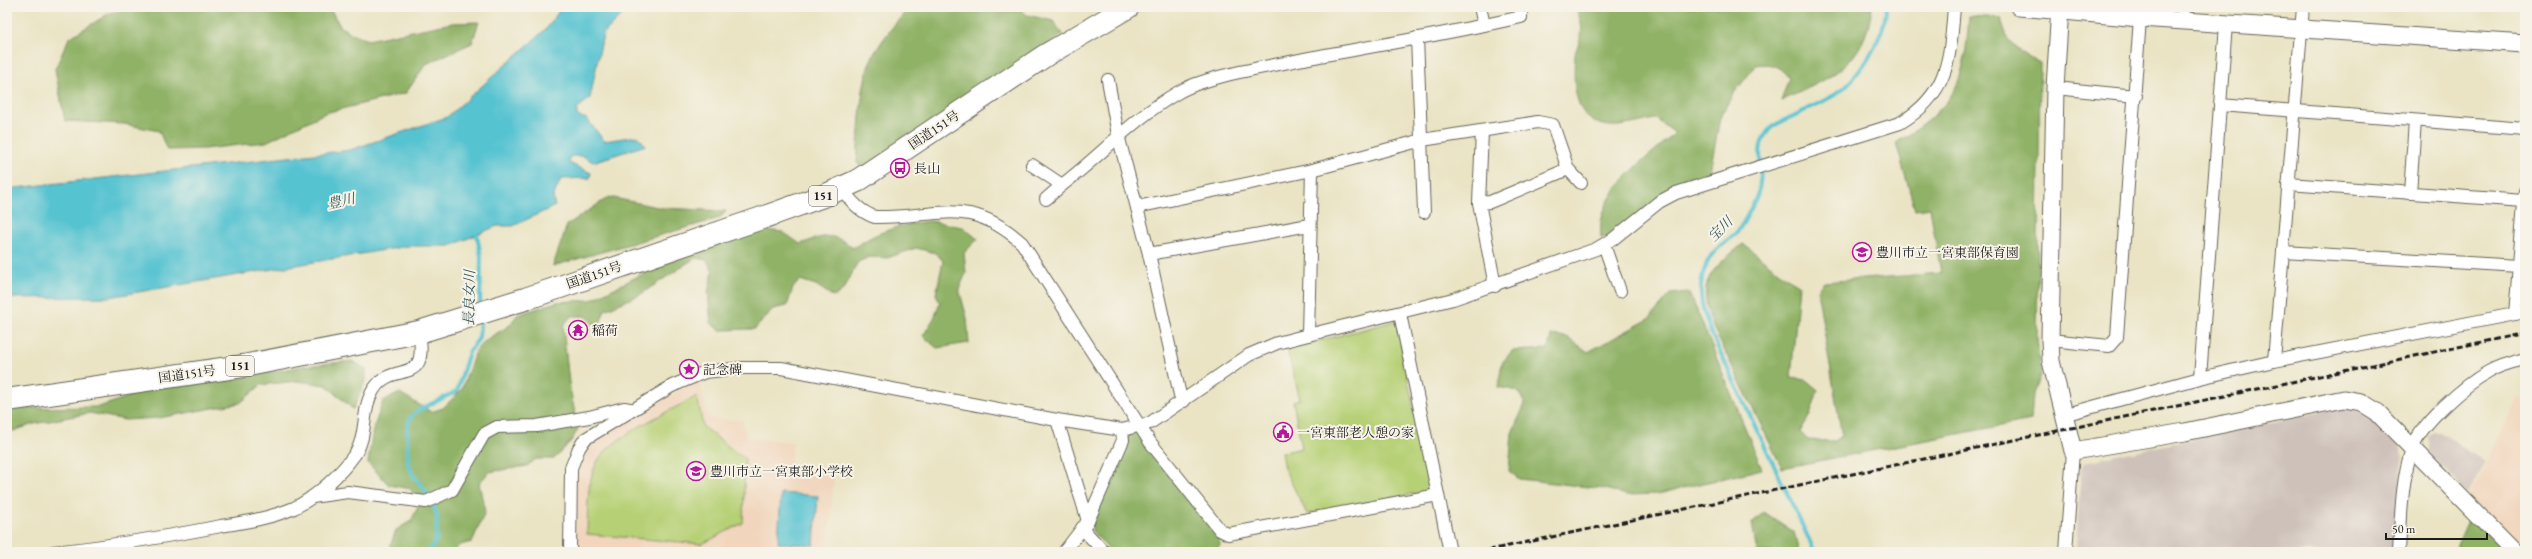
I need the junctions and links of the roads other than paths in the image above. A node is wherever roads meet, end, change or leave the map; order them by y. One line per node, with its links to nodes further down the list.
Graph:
1 (1128, 7): 31 (highway, 国道151号 / 151)
2 (1480, 7): 11 (street)
3 (1521, 7): 11 (street)
4 (1954, 7): 39 (street)
5 (2019, 7): 7 (street)
6 (2303, 7): 12 (street)
7 (2060, 9): 9 (street); 16 (street)
8 (2183, 14): 9 (street); 10 (street)
9 (2140, 18): 17 (street)
10 (2226, 24): 12 (street); 18 (street)
11 (1484, 26): 13 (street)
12 (2300, 29): 14 (street); 19 (street)
13 (1417, 38): 23 (street); 24 (street)
14 (2525, 44)
15 (1108, 80): 23 (street)
16 (2055, 88): 17 (street); 49 (street)
17 (2136, 96): 49 (street)
18 (2220, 105): 19 (street); 52 (street)
19 (2294, 110): 20 (street); 29 (street)
20 (2415, 121): 21 (street); 32 (street)
21 (2525, 129)
22 (1482, 131): 24 (street); 26 (street); 35 (street)
23 (1118, 135): 30 (street); 36 (street)
24 (1422, 140): 27 (street); 37 (street)
25 (1032, 165): 30 (street)
26 (1568, 169): 28 (street); 35 (street)
27 (1312, 170): 36 (street); 38 (street)
28 (1580, 183)
29 (2288, 184): 32 (street); 40 (street)
30 (1062, 185): 34 (street)
31 (842, 188): 47 (highway, 国道151号 / 151); 58 (street)
32 (2410, 193): 33 (street)
33 (2525, 196): 42 (street)
34 (1046, 199)
35 (1479, 203): 43 (street)
36 (1137, 207): 41 (street)
37 (1424, 212)
38 (1309, 225): 41 (street); 48 (street)
39 (1604, 245): 43 (street); 44 (street)
40 (2283, 252): 42 (street); 51 (street)
41 (1149, 254): 54 (street)
42 (2519, 266): 45 (street)
43 (1495, 286): 46 (street)
44 (1620, 291)
45 (2520, 313): 51 (street)
46 (1400, 314): 48 (street); 62 (street)
47 (419, 332): 53 (highway, 国道151号 / 151); 63 (street)
48 (1308, 335): 54 (street)
49 (2050, 340): 56 (street)
50 (2525, 359): 60 (street)
51 (2274, 360): 52 (street)
52 (2200, 378): 56 (street)
53 (7, 400)
54 (1184, 401): 58 (street)
55 (633, 409): 57 (street); 63 (street); 67 (street)
56 (2063, 415): 61 (street)
57 (1057, 420): 59 (street); 64 (street)
58 (1140, 426): 59 (street); 62 (street)
59 (1122, 430): 64 (street)
60 (2412, 449): 61 (street); 71 (street); 72 (street)
61 (2073, 451): 70 (street)
62 (1438, 495): 65 (street)
63 (312, 497): 66 (street)
64 (1085, 525): 68 (street); 69 (street)
65 (1448, 547)
66 (53, 552)
67 (570, 552)
68 (1064, 552)
69 (1104, 552)
70 (2066, 552)
71 (2399, 552)
72 (2514, 552)

